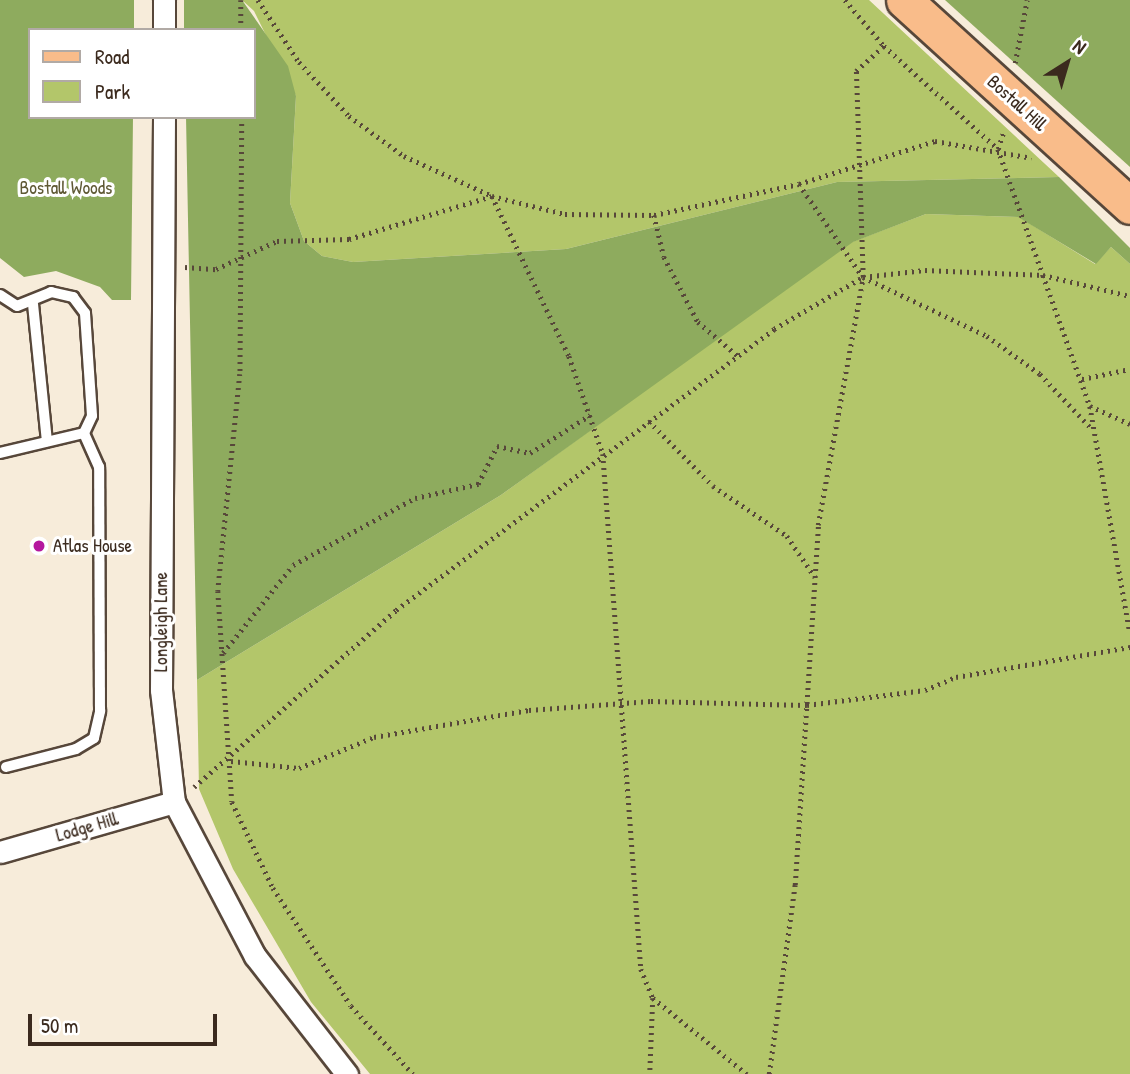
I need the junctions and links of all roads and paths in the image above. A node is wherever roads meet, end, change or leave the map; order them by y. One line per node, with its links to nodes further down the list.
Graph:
1 (164, 0): 6 (street)
2 (240, 0): 7 (path)
3 (258, 0): 15 (path)
4 (845, 0): 8 (path)
5 (904, 0): 16 (main road, Bostall Hill)
6 (164, 28)
7 (241, 28)
8 (884, 46): 11 (path); 13 (path)
9 (164, 119): 19 (street, Longleigh Lane)
10 (242, 119): 18 (path)
11 (998, 149): 12 (path); 13 (path); 20 (path)
12 (1037, 160)
13 (864, 162): 14 (path); 21 (path)
14 (799, 184): 17 (path); 21 (path)
15 (492, 196): 17 (path); 18 (path); 29 (path)
16 (1130, 206)
17 (654, 215): 25 (path)
18 (239, 261): 19 (path); 40 (path)
19 (163, 265): 45 (street, Longleigh Lane)
20 (1043, 275): 21 (path); 23 (path); 27 (path)
21 (863, 277): 25 (path); 32 (path); 37 (path)
22 (0, 295): 24 (lane)
23 (1130, 296)
24 (33, 304): 33 (lane); 34 (lane)
25 (738, 356): 30 (path)
26 (1130, 369): 27 (path)
27 (1082, 379): 28 (path)
28 (1090, 406): 31 (path); 32 (path)
29 (591, 415): 36 (path); 40 (path)
30 (649, 421): 36 (path); 37 (path)
31 (1130, 424)
32 (1094, 430): 38 (path)
33 (84, 433): 34 (lane); 44 (lane)
34 (47, 441): 35 (lane)
35 (0, 453)
36 (603, 454): 41 (path); 43 (path)
37 (815, 577): 42 (path)
38 (1130, 632)
39 (1130, 647): 42 (path)
40 (222, 654): 43 (path)
41 (624, 703): 42 (path); 43 (path); 47 (path)
42 (807, 705): 52 (path)
43 (231, 761): 45 (path); 49 (path)
44 (6, 767)
45 (174, 802): 46 (street, Lodge Hill); 48 (street, Longleigh Lane)
46 (0, 852)
47 (653, 998): 50 (path); 51 (path)
48 (347, 1074)
49 (413, 1074)
50 (650, 1074)
51 (747, 1074)
52 (769, 1074)

